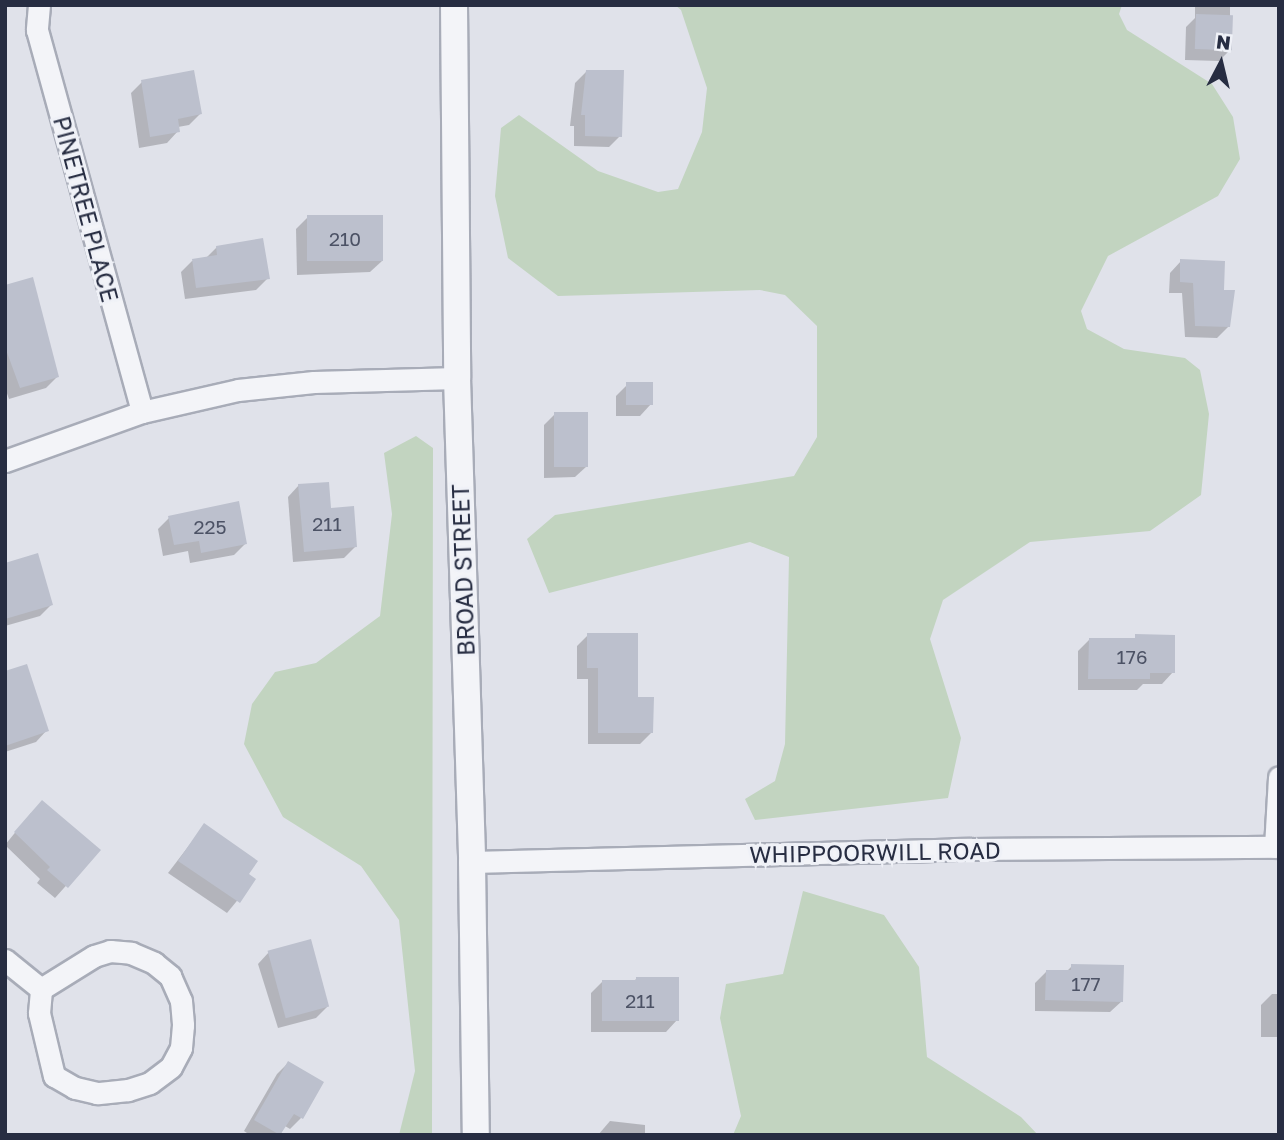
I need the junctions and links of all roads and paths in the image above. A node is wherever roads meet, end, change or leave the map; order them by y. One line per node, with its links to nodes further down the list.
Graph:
1 (39, 5): 4 (street, PINETREE PLACE)
2 (454, 5): 3 (street, BROAD STREET)
3 (457, 378): 4 (street); 8 (street, BROAD STREET)
4 (142, 412): 5 (street)
5 (5, 461)
6 (1279, 777): 7 (street)
7 (1277, 847): 8 (street, WHIPPOORWILL ROAD)
8 (472, 862): 11 (street, BROAD STREET)
9 (5, 960): 10 (street)
10 (41, 989): 10 (street)
11 (476, 1135)

